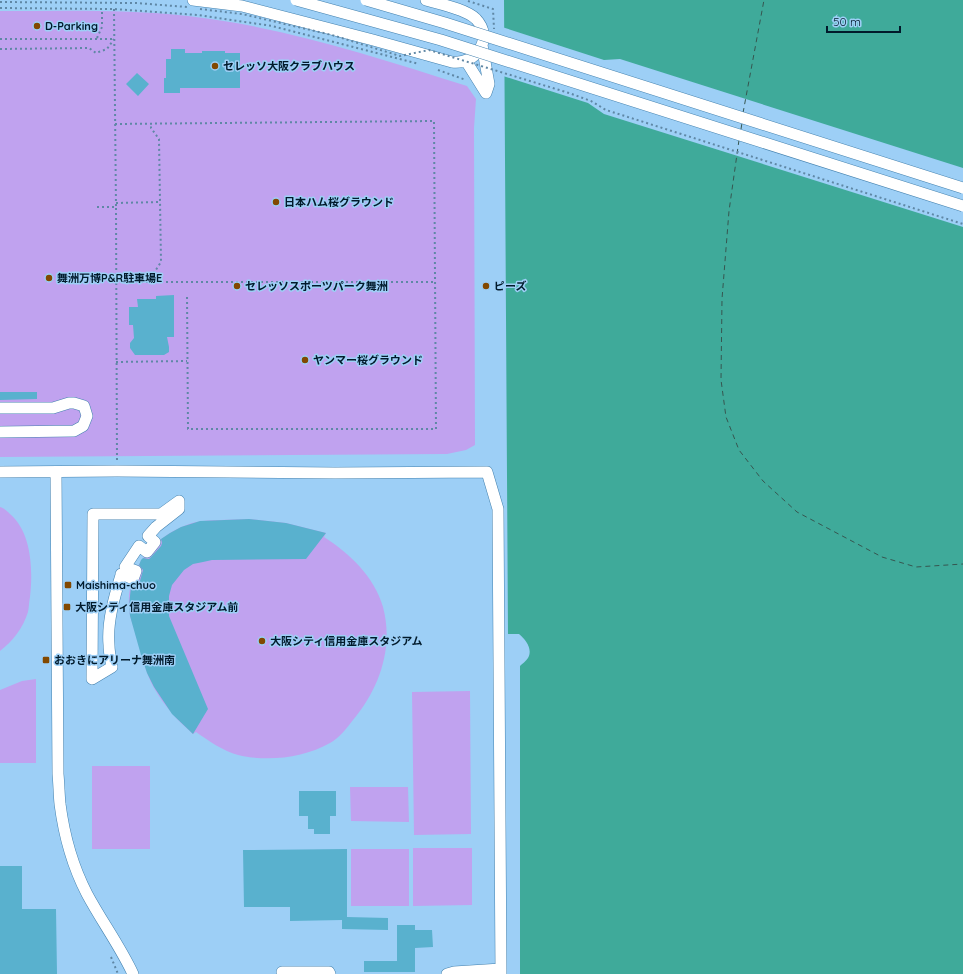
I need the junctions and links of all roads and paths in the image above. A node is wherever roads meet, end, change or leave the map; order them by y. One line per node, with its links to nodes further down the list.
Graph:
1 (296, 0): 27 (street, bridge)
2 (366, 0): 24 (street, bridge)
3 (426, 0): 14 (street)
4 (465, 0): 10 (path)
5 (0, 2): 6 (path)
6 (195, 6): 16 (street); 30 (path, bridge)
7 (0, 8): 8 (path)
8 (102, 9): 9 (path); 11 (path)
9 (114, 9): 12 (path); 17 (path)
10 (494, 29)
11 (97, 38): 12 (path); 13 (path)
12 (115, 38): 15 (path); 22 (path)
13 (0, 39)
14 (482, 45): 16 (street); 16 (street)
15 (0, 49)
16 (466, 61)
17 (420, 65)
18 (495, 68): 20 (path)
19 (435, 69): 21 (path)
20 (495, 76)
21 (468, 80)
22 (115, 124): 23 (path); 26 (path)
23 (151, 124): 25 (path); 33 (path)
24 (963, 188)
25 (161, 202): 26 (path); 32 (path)
26 (116, 203): 29 (path)
27 (963, 206)
28 (97, 207): 29 (path)
29 (116, 207): 31 (path)
30 (963, 224)
31 (116, 282): 32 (path); 36 (path)
32 (148, 282): 33 (path)
33 (435, 282): 35 (path)
34 (187, 295): 35 (path)
35 (187, 361): 36 (path)
36 (116, 362): 39 (path)
37 (0, 408): 38 (street)
38 (0, 432)
39 (117, 471): 41 (street); 44 (street)
40 (0, 472): 41 (street)
41 (56, 472): 45 (street)
42 (125, 567): 42 (street)
43 (282, 972): 46 (street)
44 (501, 972): 47 (street)
45 (133, 974)
46 (330, 974)
47 (447, 974)

